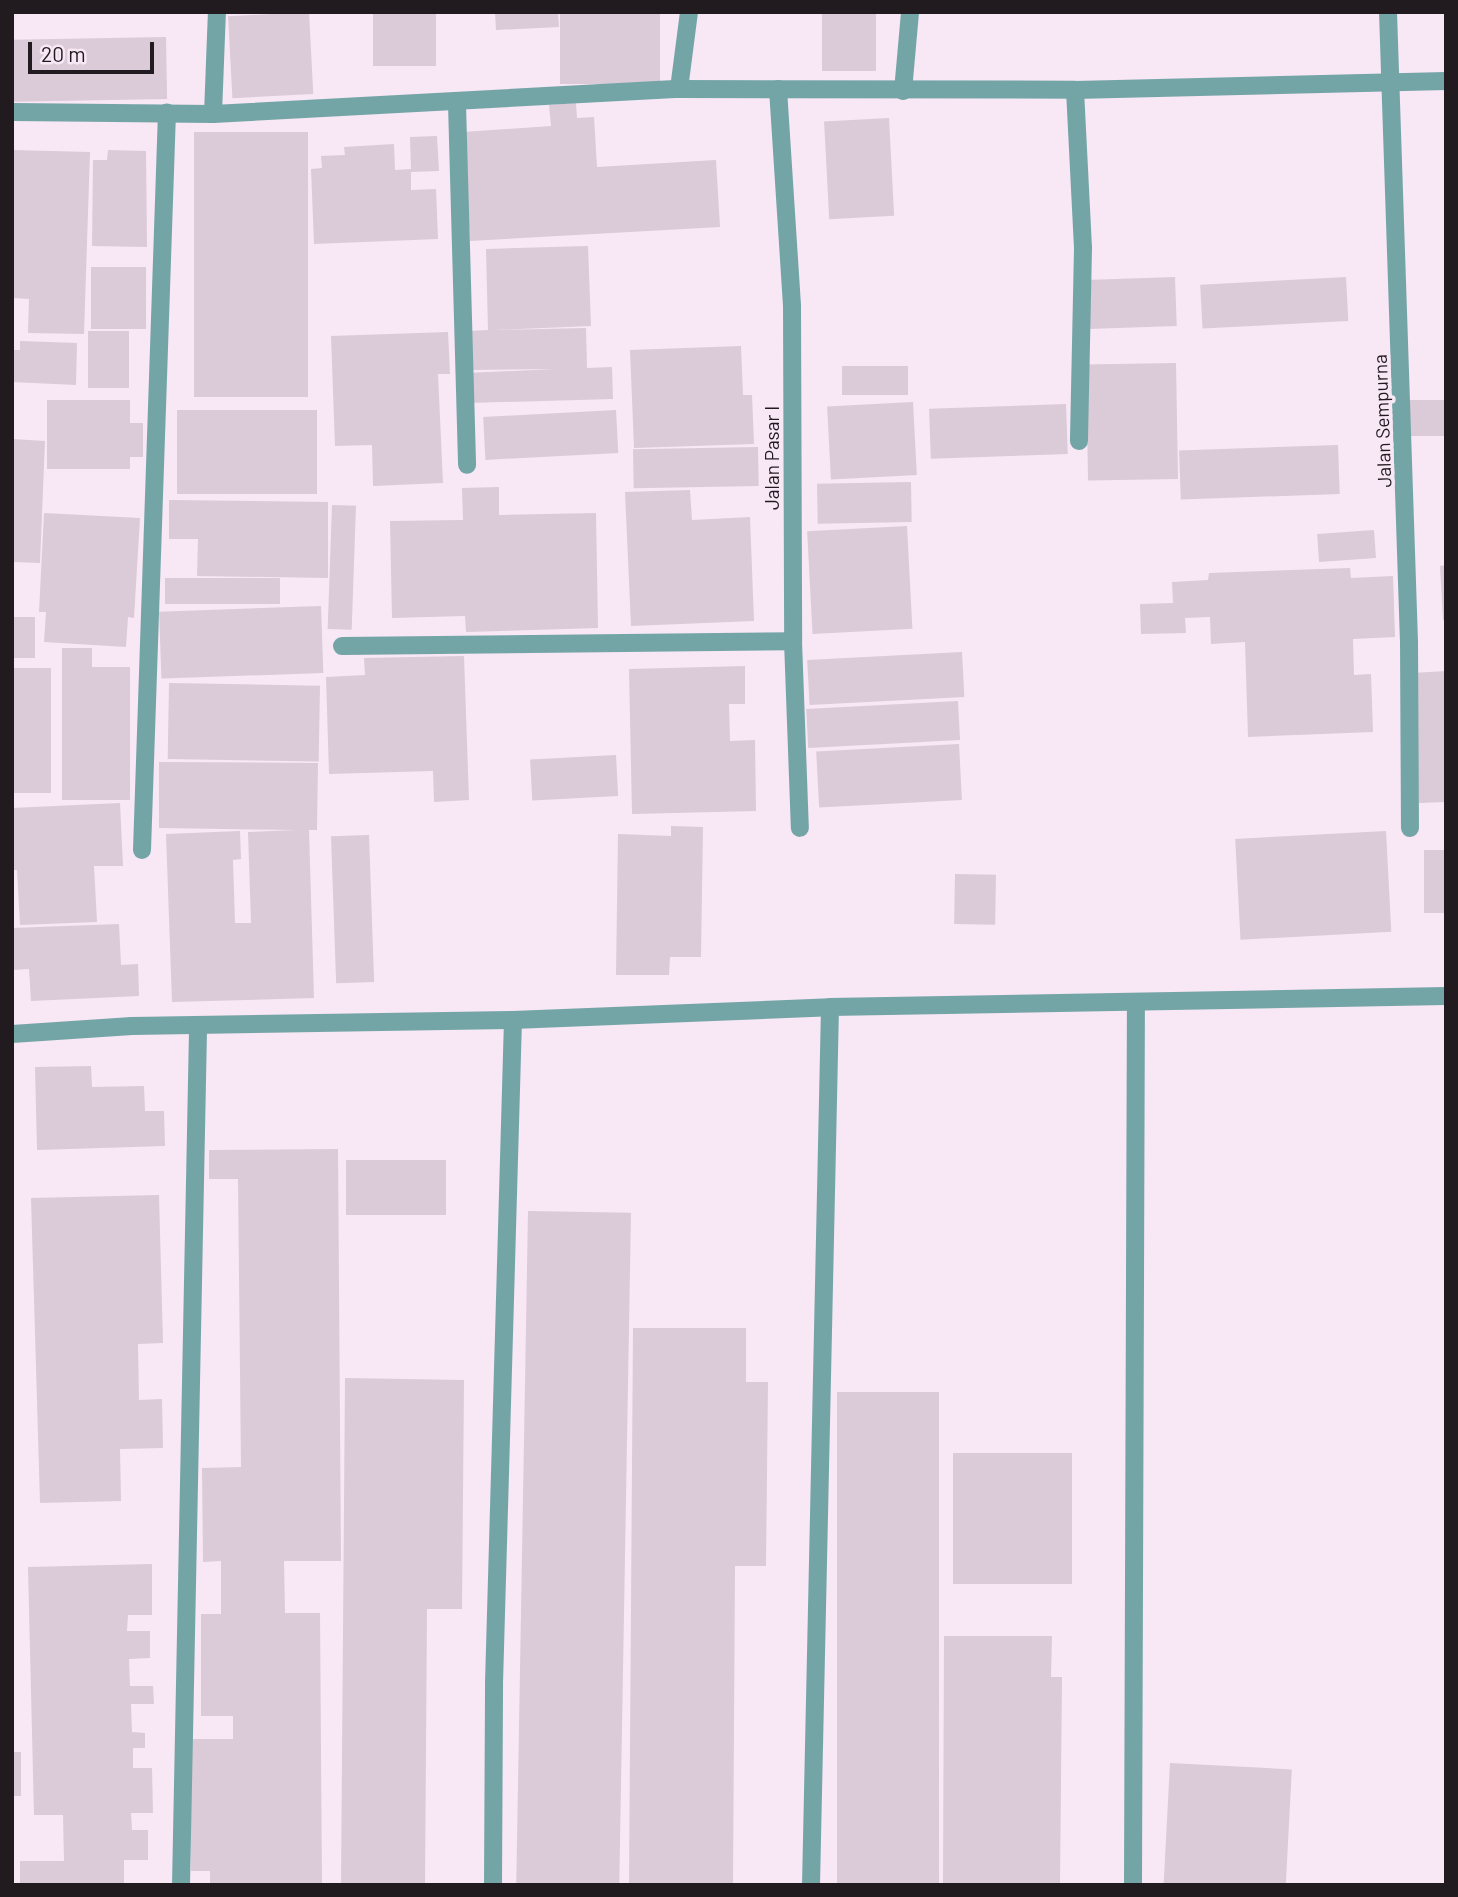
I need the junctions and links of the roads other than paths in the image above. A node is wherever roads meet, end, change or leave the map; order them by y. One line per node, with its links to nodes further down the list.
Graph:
1 (217, 12): 14 (street)
2 (689, 12): 7 (street)
3 (911, 12): 9 (street)
4 (1388, 12): 6 (street, Jalan Sempurna)
5 (1446, 81): 6 (street)
6 (1393, 82): 10 (street); 20 (street, Jalan Sempurna)
7 (678, 89): 8 (street); 11 (street)
8 (778, 89): 9 (street); 17 (street, Jalan Pasar I)
9 (903, 90): 10 (street)
10 (1075, 90): 15 (street)
11 (457, 104): 14 (street); 16 (street)
12 (12, 112): 13 (street)
13 (167, 112): 14 (street); 21 (street)
14 (213, 114)
15 (1079, 441)
16 (467, 465)
17 (793, 641): 18 (street); 19 (street, Jalan Pasar I)
18 (342, 646)
19 (800, 828)
20 (1410, 828)
21 (142, 850)
22 (1446, 996): 23 (street)
23 (1136, 1002): 24 (street); 31 (street)
24 (830, 1007): 25 (street); 30 (street)
25 (513, 1020): 26 (street); 29 (street)
26 (198, 1028): 27 (street); 28 (street)
27 (12, 1034)
28 (181, 1885)
29 (493, 1885)
30 (811, 1885)
31 (1133, 1885)

